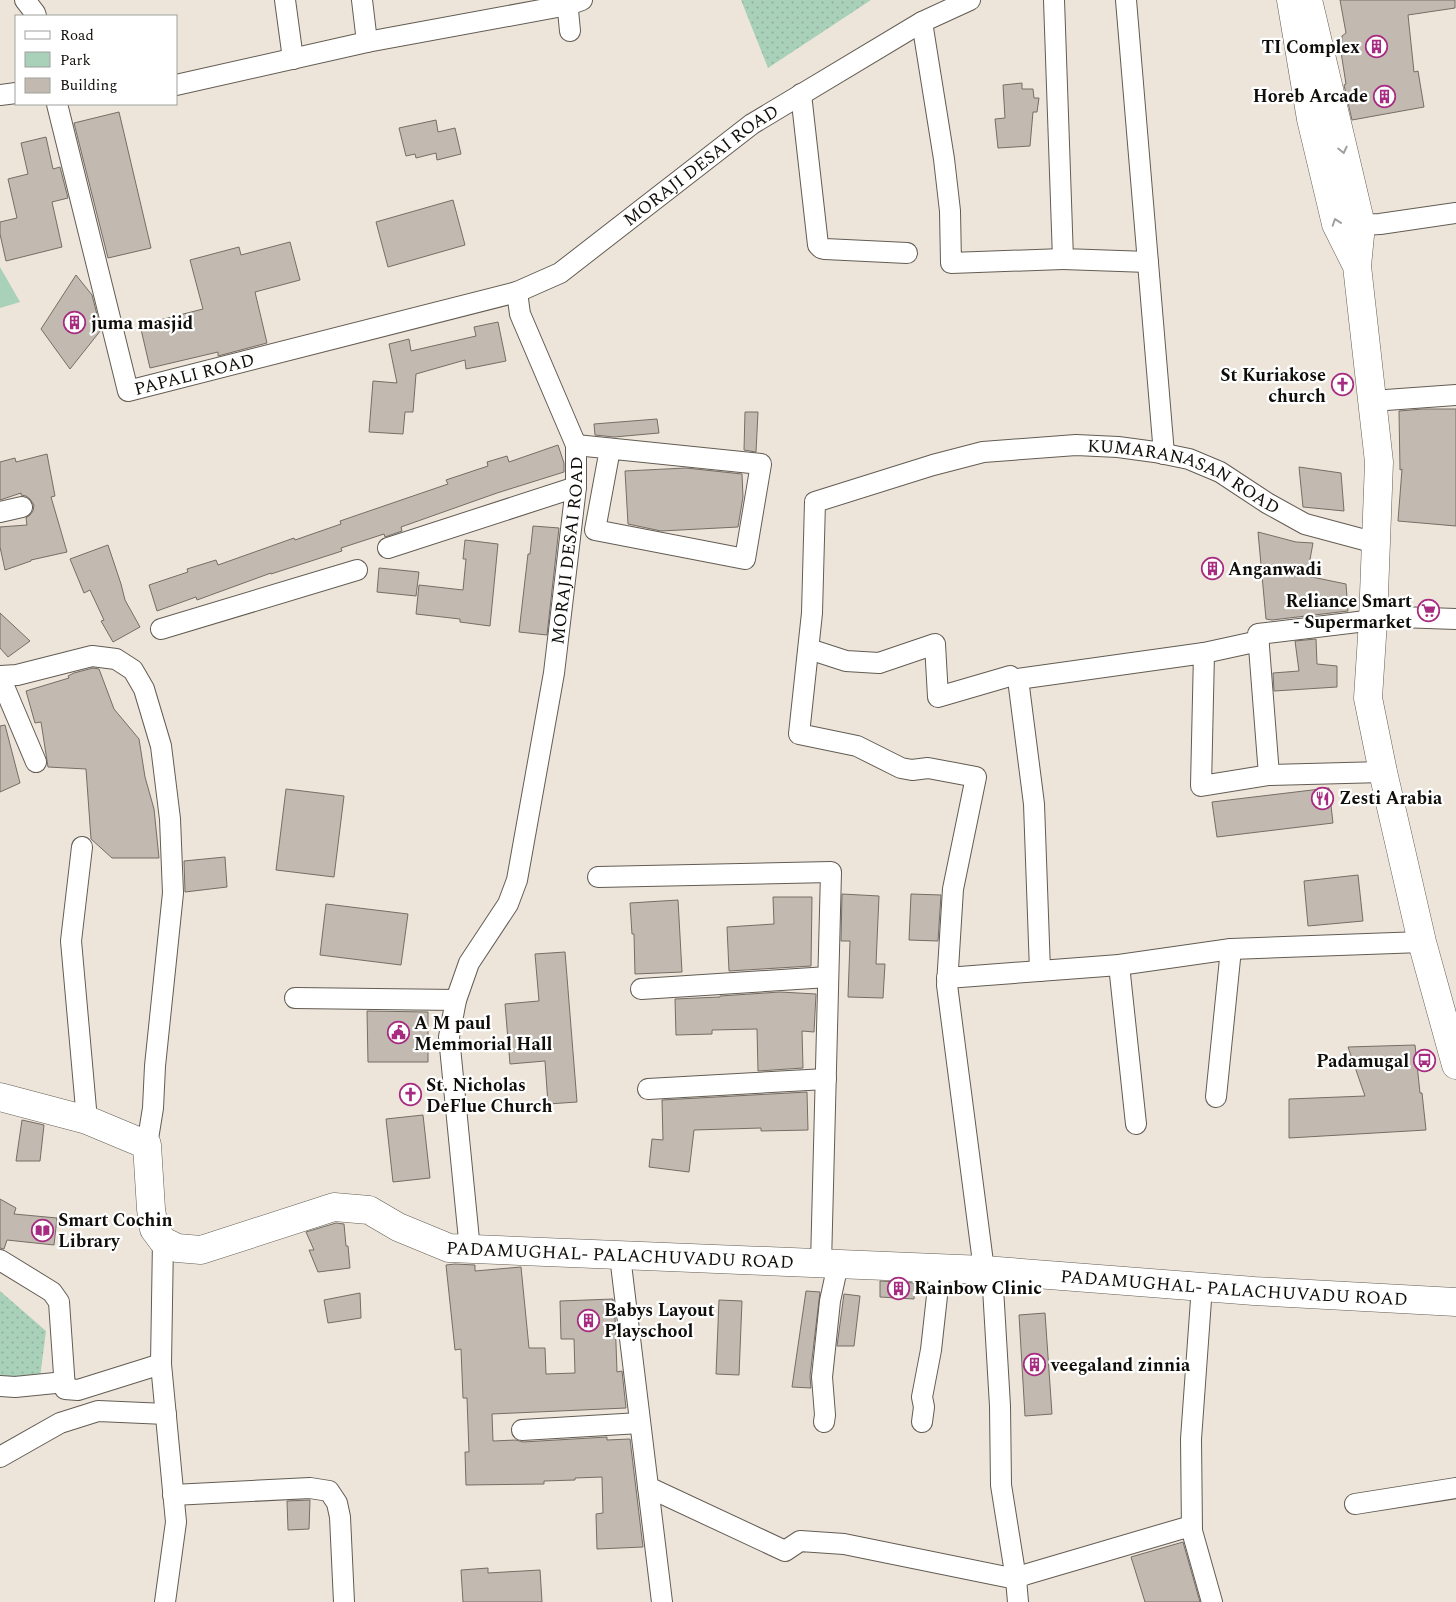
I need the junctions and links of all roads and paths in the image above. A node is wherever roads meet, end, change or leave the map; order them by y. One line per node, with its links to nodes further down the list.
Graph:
1 (25, 0): 10 (street)
2 (285, 0): 14 (street)
3 (362, 0): 13 (street)
4 (970, 0): 11 (street, MORAJI DESAI ROAD)
5 (1054, 0): 24 (street)
6 (1126, 0): 25 (street)
7 (1291, 0): 20 (main road)
8 (1308, 0): 20 (main road)
9 (572, 2): 12 (street); 13 (street)
10 (36, 15)
11 (922, 22): 17 (street, MORAJI DESAI ROAD); 24 (street)
12 (570, 31)
13 (367, 42): 14 (street)
14 (293, 59): 15 (street)
15 (178, 85)
16 (15, 92): 18 (street)
17 (801, 94): 23 (street); 27 (street, MORAJI DESAI ROAD)
18 (0, 95)
19 (57, 105): 27 (street, PAPALI ROAD)
20 (1325, 124): 22 (main road, one-way to 22); 26 (main road, one-way to 20)
21 (1456, 213): 22 (street)
22 (1361, 225): 26 (main road)
23 (907, 253)
24 (1063, 259): 25 (street)
25 (1148, 262): 32 (street)
26 (1357, 266): 29 (main road)
27 (517, 292): 30 (street, MORAJI DESAI ROAD)
28 (1456, 395): 29 (street)
29 (1372, 402): 36 (main road)
30 (576, 445): 31 (street); 33 (street, MORAJI DESAI ROAD)
31 (610, 448): 31 (street)
32 (1164, 454): 36 (street, KUMARANASAN ROAD); 43 (street, KUMARANASAN ROAD)
33 (576, 487): 37 (street); 60 (street, MORAJI DESAI ROAD)
34 (22, 506): 35 (street)
35 (0, 512)
36 (1376, 543): 40 (main road)
37 (388, 548)
38 (357, 570): 41 (street)
39 (1456, 619): 40 (street)
40 (1373, 621): 42 (street); 48 (main road)
41 (161, 629)
42 (1258, 641): 44 (street); 49 (street)
43 (809, 649): 46 (street); 57 (street)
44 (1204, 652): 49 (street); 55 (street)
45 (0, 676): 47 (street); 68 (street)
46 (1010, 676)
47 (36, 762)
48 (1383, 772): 49 (street); 52 (main road)
49 (1269, 775)
50 (82, 847): 66 (street)
51 (598, 877): 56 (street)
52 (1422, 942): 53 (street); 61 (main road)
53 (1232, 949): 54 (street); 65 (street)
54 (1119, 965): 55 (street); 67 (street)
55 (1040, 971): 57 (street)
56 (828, 977): 58 (street); 62 (street)
57 (947, 978): 75 (street)
58 (641, 989)
59 (295, 998): 60 (street)
60 (456, 1000): 70 (street, MORAJI DESAI ROAD)
61 (1456, 1065)
62 (826, 1079): 63 (street); 73 (street)
63 (648, 1089)
64 (0, 1097): 66 (main road)
65 (1216, 1097)
66 (86, 1120): 68 (main road)
67 (1136, 1124)
68 (147, 1145): 69 (main road)
69 (163, 1241): 70 (main road, PADAMUGHAL- PALACHUVADU ROAD); 78 (street)
70 (470, 1250): 71 (main road, PADAMUGHAL- PALACHUVADU ROAD)
71 (620, 1256): 73 (main road, PADAMUGHAL- PALACHUVADU ROAD); 84 (street)
72 (0, 1260): 79 (street)
73 (829, 1264): 74 (main road, PADAMUGHAL- PALACHUVADU ROAD); 82 (street)
74 (940, 1269): 75 (main road, PADAMUGHAL- PALACHUVADU ROAD); 83 (street)
75 (988, 1271): 76 (main road, PADAMUGHAL- PALACHUVADU ROAD); 92 (street)
76 (1202, 1286): 77 (main road, PADAMUGHAL- PALACHUVADU ROAD); 91 (street)
77 (1456, 1302)
78 (162, 1364): 79 (street); 81 (street)
79 (65, 1382): 80 (street)
80 (0, 1386)
81 (166, 1414): 86 (street); 89 (street)
82 (824, 1422)
83 (922, 1422)
84 (640, 1423): 85 (street); 87 (street)
85 (522, 1430)
86 (0, 1458)
87 (648, 1487): 92 (street); 95 (street)
88 (1456, 1488): 90 (street)
89 (173, 1495): 93 (street); 94 (street)
90 (1355, 1504)
91 (1192, 1531): 92 (street); 97 (street)
92 (1016, 1579): 96 (street)
93 (165, 1602)
94 (344, 1602)
95 (662, 1602)
96 (1018, 1602)
97 (1212, 1602)

